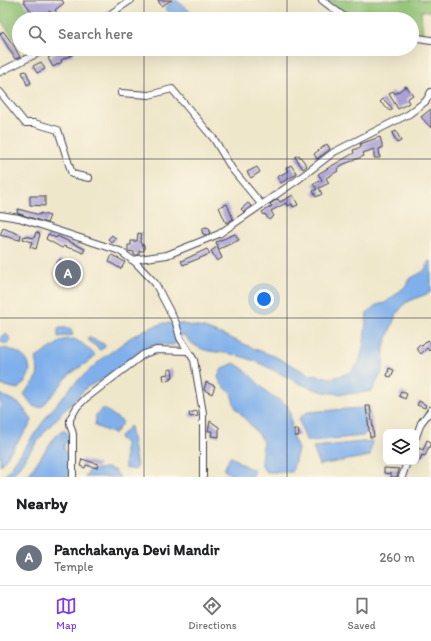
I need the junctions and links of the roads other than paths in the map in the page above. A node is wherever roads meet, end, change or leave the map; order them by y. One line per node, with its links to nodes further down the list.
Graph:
1 (131, 0): 3 (street)
2 (322, 0): 4 (street)
3 (113, 12)
4 (338, 12)
5 (419, 38): 6 (street)
6 (431, 40)
7 (32, 56): 8 (street)
8 (0, 72)
9 (0, 92): 12 (street)
10 (431, 92): 13 (street)
11 (121, 93): 13 (street)
12 (89, 178)
13 (261, 204): 15 (street)
14 (0, 214): 15 (street)
15 (132, 260): 16 (street)
16 (188, 351): 20 (street); 21 (street)
17 (431, 410): 18 (street)
18 (419, 429)
19 (406, 465): 22 (street)
20 (73, 477)
21 (203, 477)
22 (402, 477)

